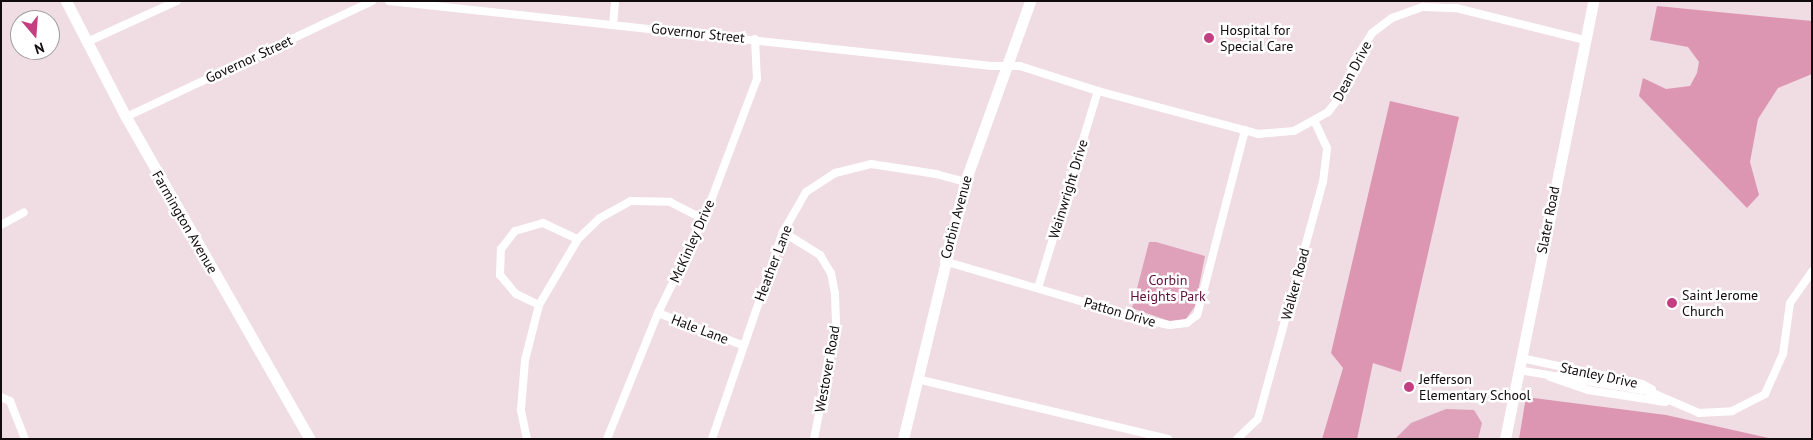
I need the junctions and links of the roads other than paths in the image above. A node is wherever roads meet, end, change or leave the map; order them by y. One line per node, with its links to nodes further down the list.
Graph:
1 (66, 1): 11 (main road, Farmington Avenue)
2 (178, 1): 11 (street)
3 (372, 1): 14 (street, Governor Street)
4 (389, 1): 8 (street, Governor Street)
5 (615, 1): 8 (street)
6 (1030, 1): 12 (main road, Corbin Avenue)
7 (1593, 1): 10 (main road, Slater Road)
8 (613, 24): 9 (street, Governor Street)
9 (754, 39): 12 (street, Governor Street); 19 (street, McKinley Drive)
10 (1584, 40): 15 (street, Dean Drive); 29 (main road, Slater Road)
11 (87, 42): 14 (main road, Farmington Avenue)
12 (1006, 66): 13 (street, Dean Drive); 17 (main road, Corbin Avenue)
13 (1098, 91): 16 (street, Dean Drive); 25 (street, Wainwright Drive)
14 (126, 117): 35 (main road, Farmington Avenue)
15 (1315, 122): 16 (street, Dean Drive); 41 (street, Walker Road)
16 (1245, 130): 25 (street, Patton Drive)
17 (965, 182): 21 (street, Heather Lane); 23 (main road, Corbin Avenue)
18 (24, 212): 20 (street)
19 (704, 219): 22 (street); 27 (street, McKinley Drive)
20 (1, 226)
21 (783, 232): 28 (street, Heather Lane); 33 (street, Westover Road)
22 (578, 239): 26 (street); 26 (street)
23 (944, 261): 25 (street, Patton Drive); 30 (main road, Corbin Avenue)
24 (1812, 271): 32 (street, Stanley Drive)
25 (1038, 288)
26 (539, 305): 36 (street)
27 (658, 313): 28 (street, Hale Lane); 37 (street, McKinley Drive)
28 (742, 345): 38 (street, Heather Lane)
29 (1519, 364): 32 (street, Stanley Drive); 32 (street, Stanley Drive); 42 (main road, Slater Road)
30 (917, 379): 39 (main road, Corbin Avenue); 40 (street)
31 (1, 397): 34 (street)
32 (1672, 403)
33 (816, 438)
34 (25, 439)
35 (310, 439)
36 (527, 439)
37 (607, 439)
38 (712, 439)
39 (903, 439)
40 (1168, 439)
41 (1237, 439)
42 (1505, 439)

